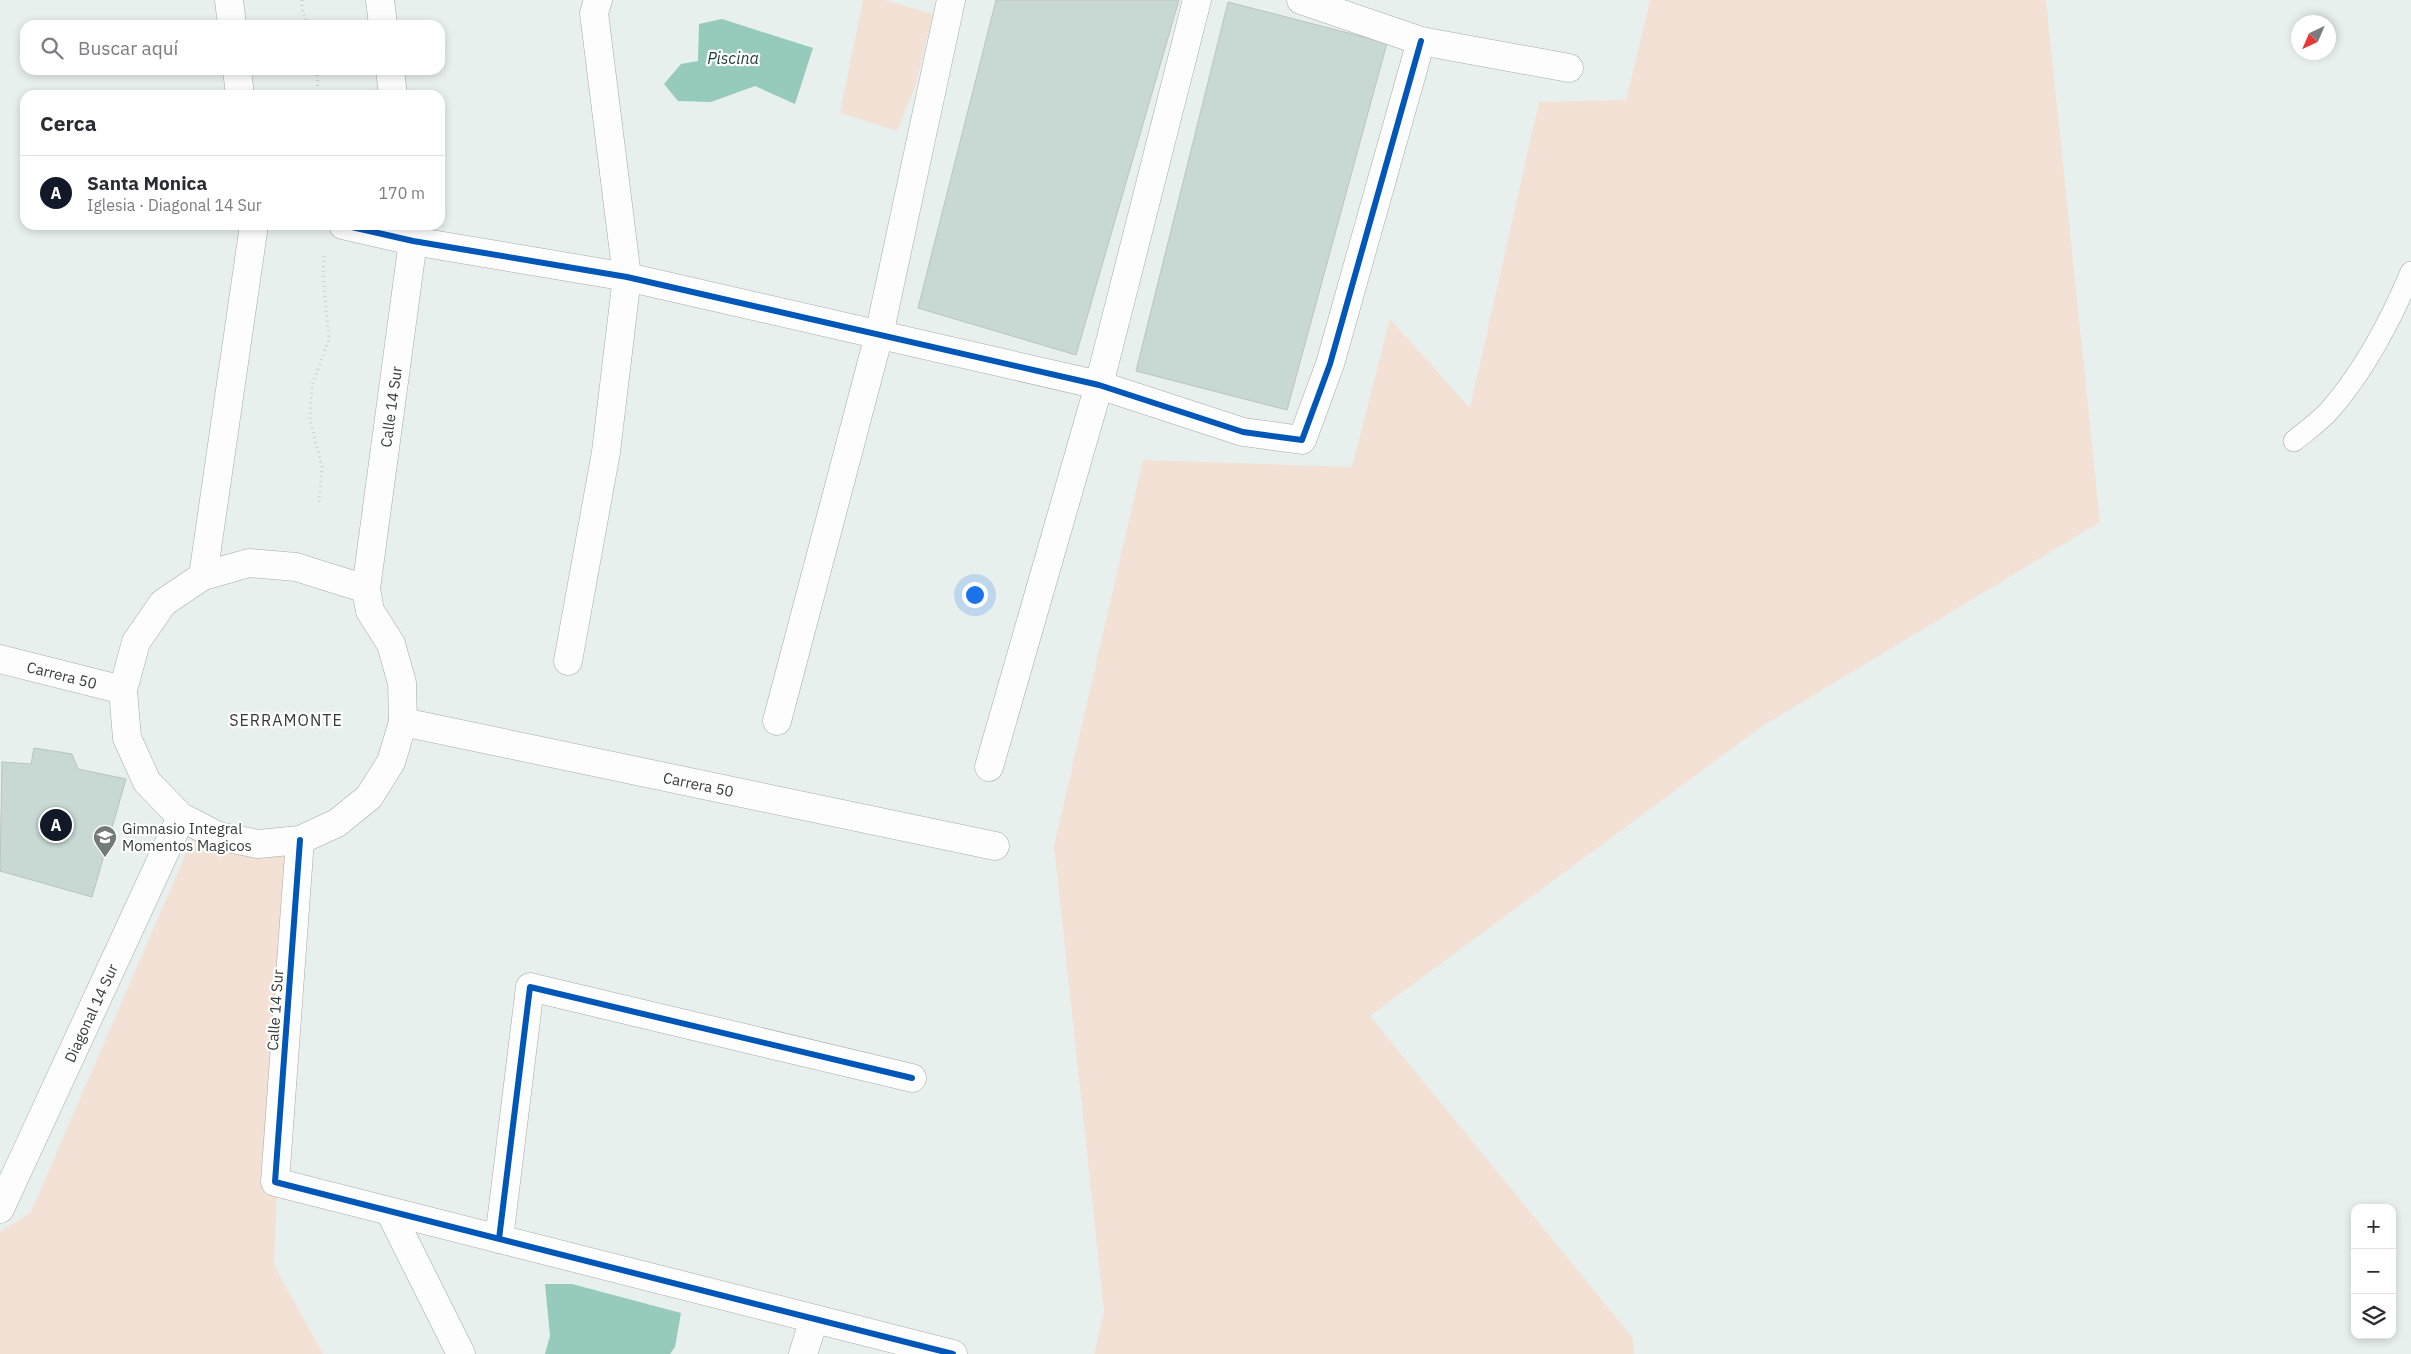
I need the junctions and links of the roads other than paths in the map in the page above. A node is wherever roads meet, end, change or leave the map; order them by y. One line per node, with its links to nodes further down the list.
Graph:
1 (229, 0): 7 (street)
2 (380, 0): 8 (street)
3 (598, 0): 19 (street)
4 (951, 0): 20 (street)
5 (1197, 0): 21 (street)
6 (1301, 0): 9 (street)
7 (231, 20)
8 (383, 20)
9 (1421, 41): 10 (street); 21 (street)
10 (1569, 68)
11 (238, 75): 13 (street)
12 (391, 75): 14 (street)
13 (239, 90)
14 (392, 90)
15 (253, 230): 23 (street)
16 (386, 230): 17 (street)
17 (412, 233): 19 (street); 24 (street, Calle 14 Sur)
18 (2411, 272): 22 (lane)
19 (627, 277): 20 (street); 26 (street)
20 (879, 335): 21 (street); 28 (street)
21 (1099, 385): 30 (street)
22 (2294, 441)
23 (203, 576): 24 (street, Calle 14 Sur); 27 (street, Calle 14 Sur)
24 (366, 589): 29 (street, Calle 14 Sur)
25 (0, 659): 27 (street, Carrera 50)
26 (568, 661)
27 (123, 690): 31 (street, Calle 14 Sur)
28 (777, 721)
29 (403, 722): 32 (street, Calle 14 Sur); 33 (street, Carrera 50)
30 (989, 767)
31 (181, 817): 32 (street, Calle 14 Sur); 35 (street, Diagonal 14 Sur)
32 (300, 840): 36 (street, Calle 14 Sur)
33 (995, 846)
34 (912, 1078): 37 (street)
35 (0, 1209)
36 (390, 1212): 37 (street); 39 (street)
37 (499, 1239): 38 (street)
38 (814, 1319): 40 (street); 41 (street)
39 (461, 1354)
40 (803, 1354)
41 (953, 1354)

